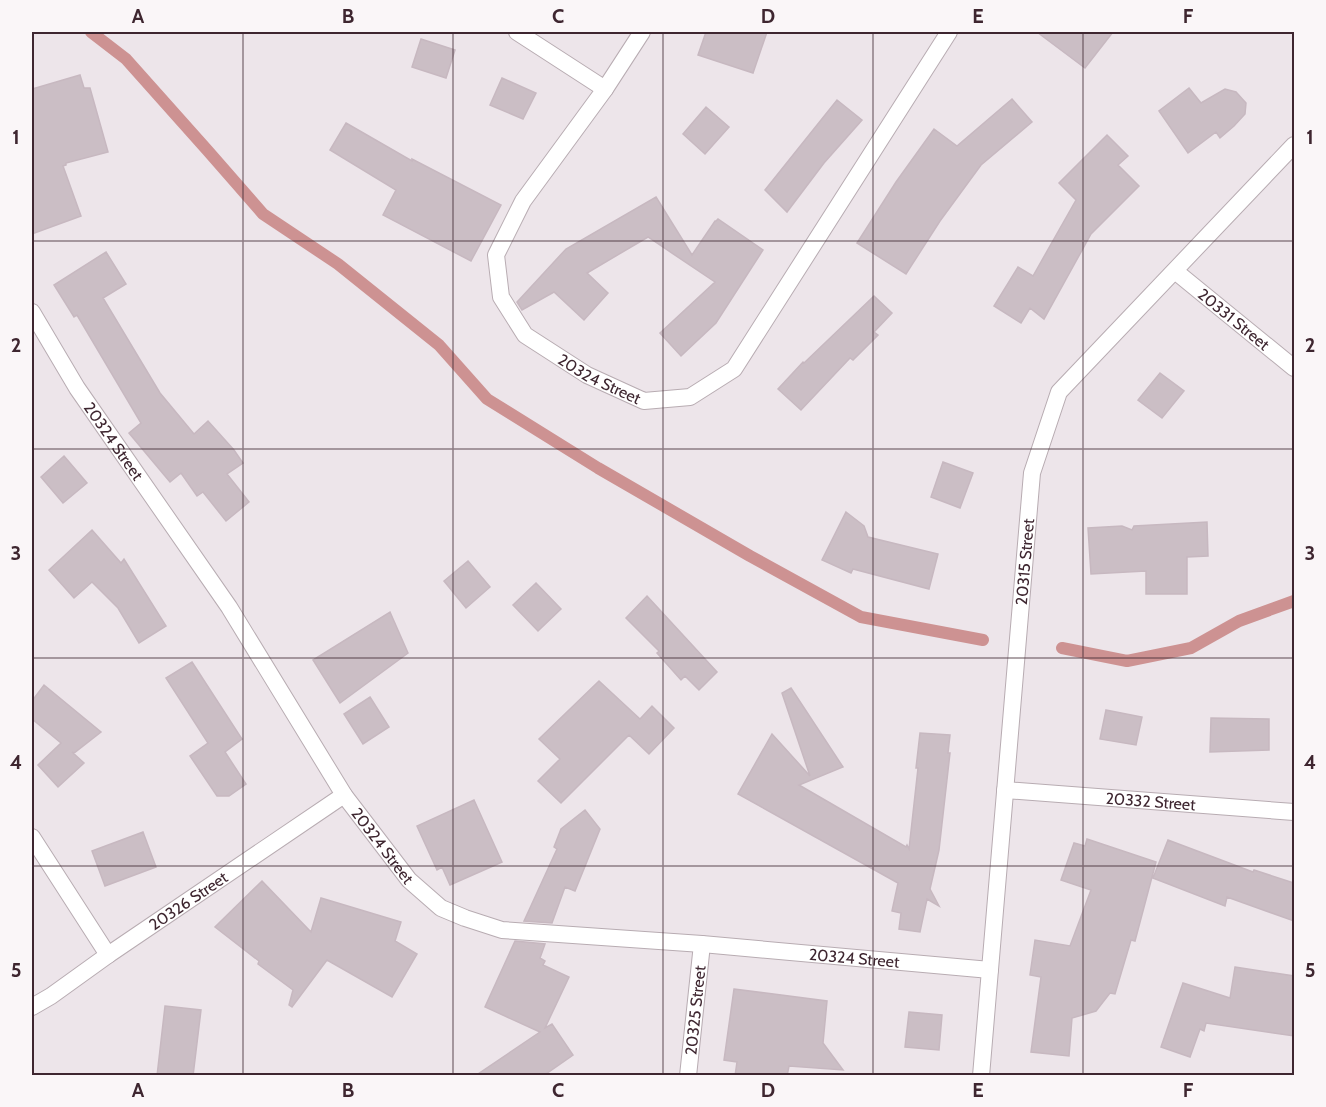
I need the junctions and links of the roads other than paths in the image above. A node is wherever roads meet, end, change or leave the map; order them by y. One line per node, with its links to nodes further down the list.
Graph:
1 (517, 32): 4 (street)
2 (642, 32): 4 (street, 20324 Street)
3 (949, 32): 4 (street, 20324 Street)
4 (605, 89)
5 (1294, 145): 6 (street, 20315 Street)
6 (1175, 271): 8 (street, 20331 Street); 9 (street, 20315 Street)
7 (32, 312): 10 (street, 20324 Street)
8 (1294, 368)
9 (1005, 790): 11 (street, 20332 Street); 15 (street, 20315 Street)
10 (344, 795): 13 (street, 20324 Street); 14 (street, 20326 Street)
11 (1294, 812)
12 (32, 837): 14 (street)
13 (702, 944): 15 (street, 20324 Street); 17 (street, 20325 Street)
14 (108, 955): 16 (street, 20326 Street)
15 (990, 970): 18 (street, 20315 Street)
16 (32, 1007)
17 (688, 1076)
18 (981, 1076)

